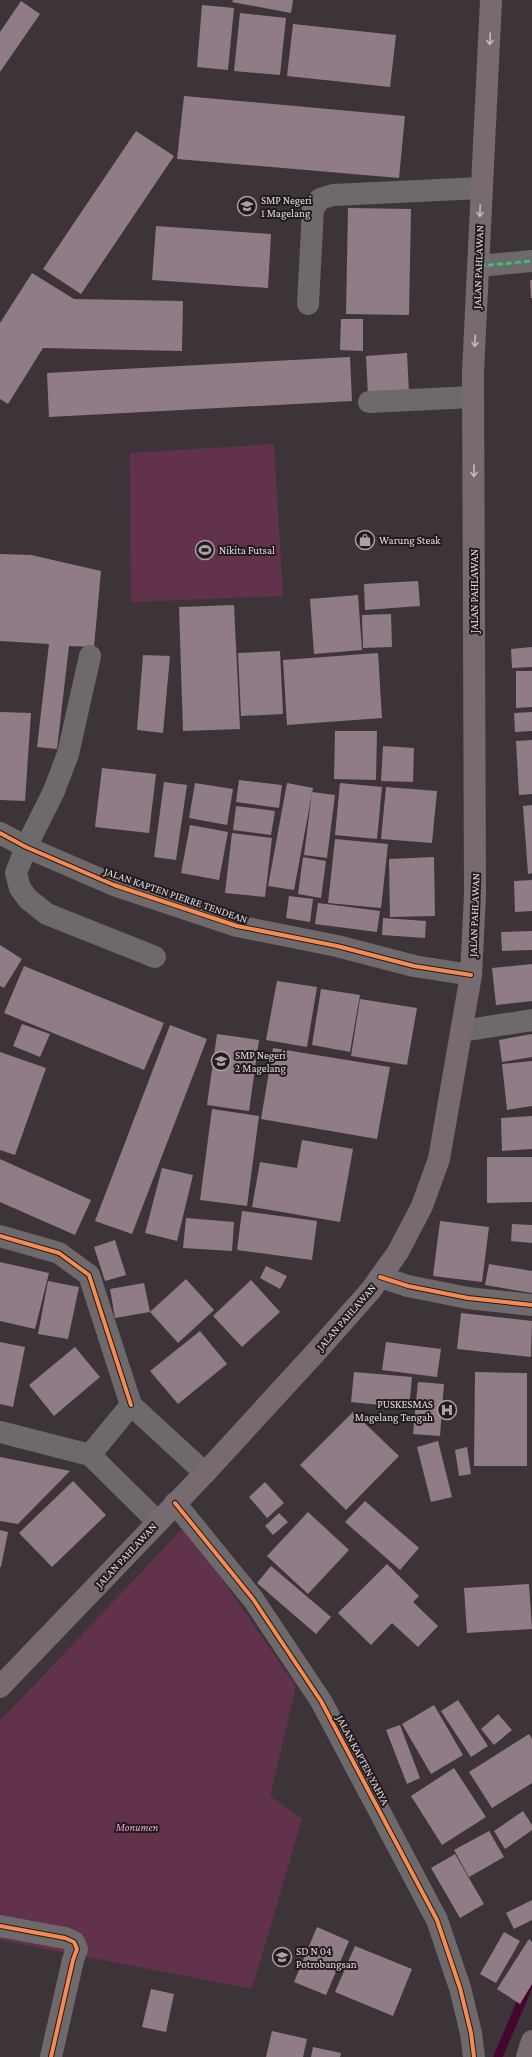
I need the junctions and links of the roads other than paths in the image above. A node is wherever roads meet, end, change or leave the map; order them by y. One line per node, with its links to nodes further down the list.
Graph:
1 (491, 0): 2 (main road, JALAN PAHLAWAN, one-way to 2)
2 (481, 188): 4 (main road, JALAN PAHLAWAN, one-way to 4); 5 (street)
3 (532, 261): 4 (street)
4 (479, 266): 6 (main road, JALAN PAHLAWAN, one-way to 6)
5 (308, 304)
6 (473, 397): 7 (street); 12 (main road, JALAN PAHLAWAN, one-way to 12)
7 (369, 402)
8 (90, 656): 10 (street)
9 (0, 833): 10 (street, JALAN KAPTEN PIERRE TENDEAN)
10 (26, 847): 11 (street); 12 (street, JALAN KAPTEN PIERRE TENDEAN)
11 (155, 957)
12 (471, 975): 14 (main road, JALAN PAHLAWAN)
13 (532, 1020): 14 (street)
14 (462, 1031): 16 (main road, JALAN PAHLAWAN)
15 (0, 1236): 18 (street)
16 (380, 1277): 17 (street); 21 (main road, JALAN PAHLAWAN)
17 (532, 1305)
18 (131, 1405): 20 (street); 21 (street)
19 (0, 1432): 20 (street)
20 (90, 1455): 23 (street)
21 (205, 1473): 22 (main road, JALAN PAHLAWAN)
22 (175, 1504): 23 (main road, JALAN PAHLAWAN); 28 (street, JALAN KAPTEN YAHYA)
23 (158, 1522): 24 (main road, JALAN PAHLAWAN)
24 (0, 1687)
25 (0, 1926): 27 (street)
26 (532, 2042): 29 (main road)
27 (50, 2057)
28 (474, 2057)
29 (527, 2057)

